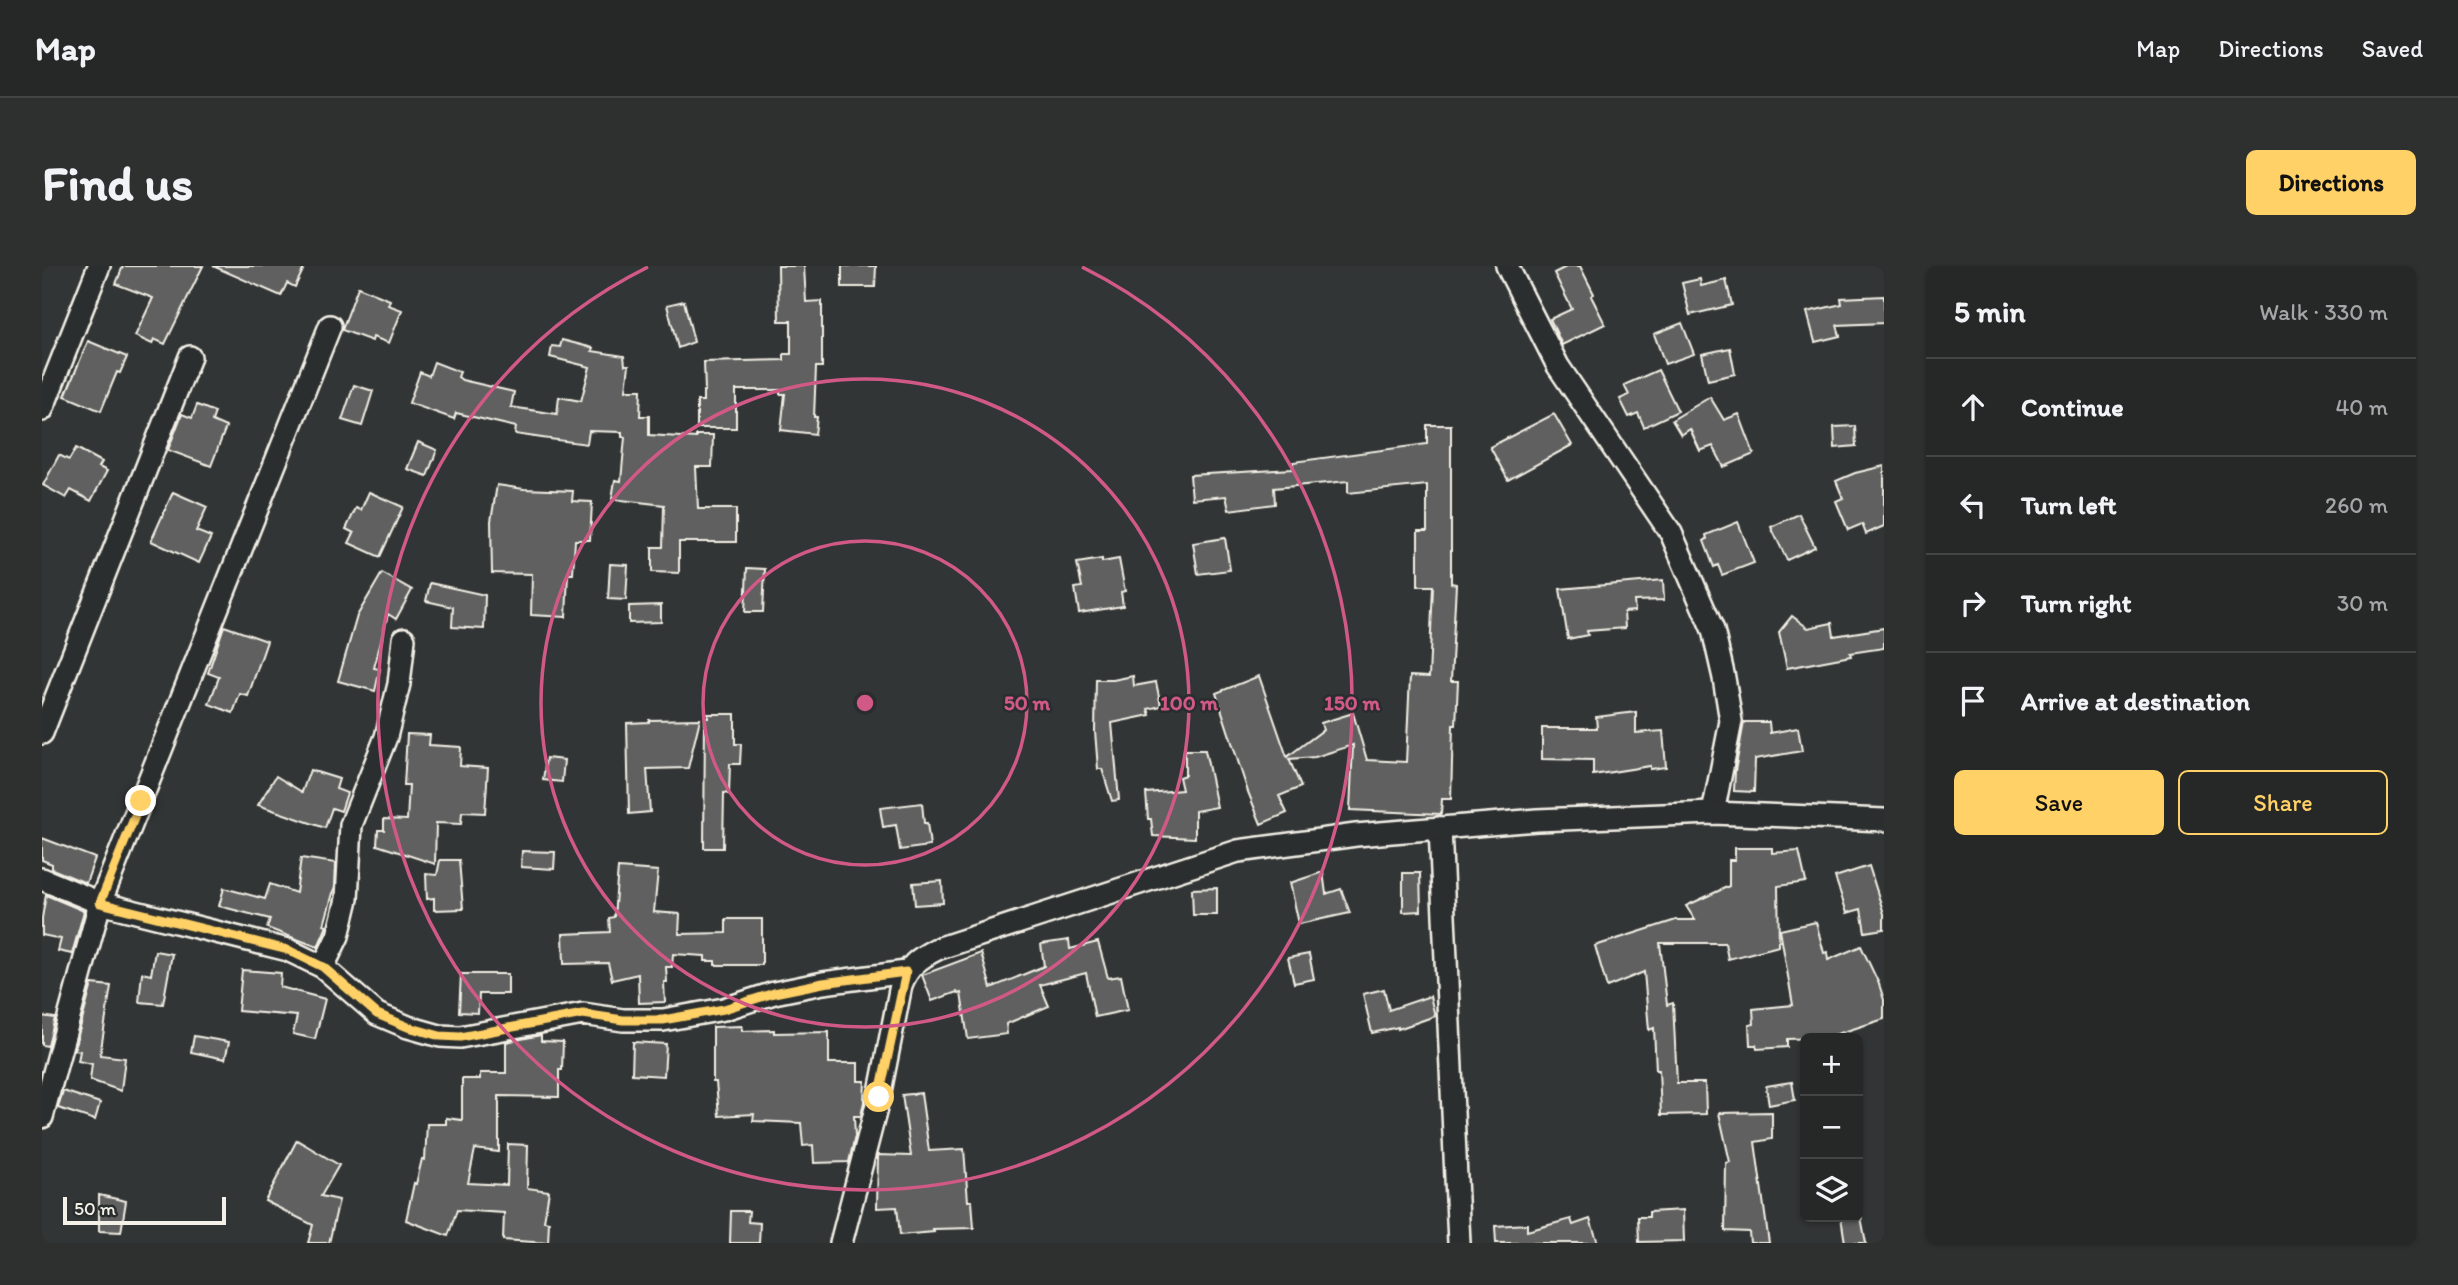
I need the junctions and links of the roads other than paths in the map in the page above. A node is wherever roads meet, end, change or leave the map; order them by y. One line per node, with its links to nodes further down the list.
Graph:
1 (99, 266): 5 (street)
2 (1507, 266): 8 (street)
3 (330, 327): 12 (street)
4 (190, 357): 7 (street)
5 (42, 411)
6 (404, 639): 13 (street)
7 (42, 733)
8 (1713, 813): 9 (street); 10 (street)
9 (1884, 820)
10 (1440, 828): 14 (street); 17 (street)
11 (42, 879): 12 (street)
12 (100, 903): 13 (street); 15 (street)
13 (323, 967): 14 (street)
14 (906, 972): 16 (street)
15 (42, 1118)
16 (841, 1243)
17 (1458, 1243)

